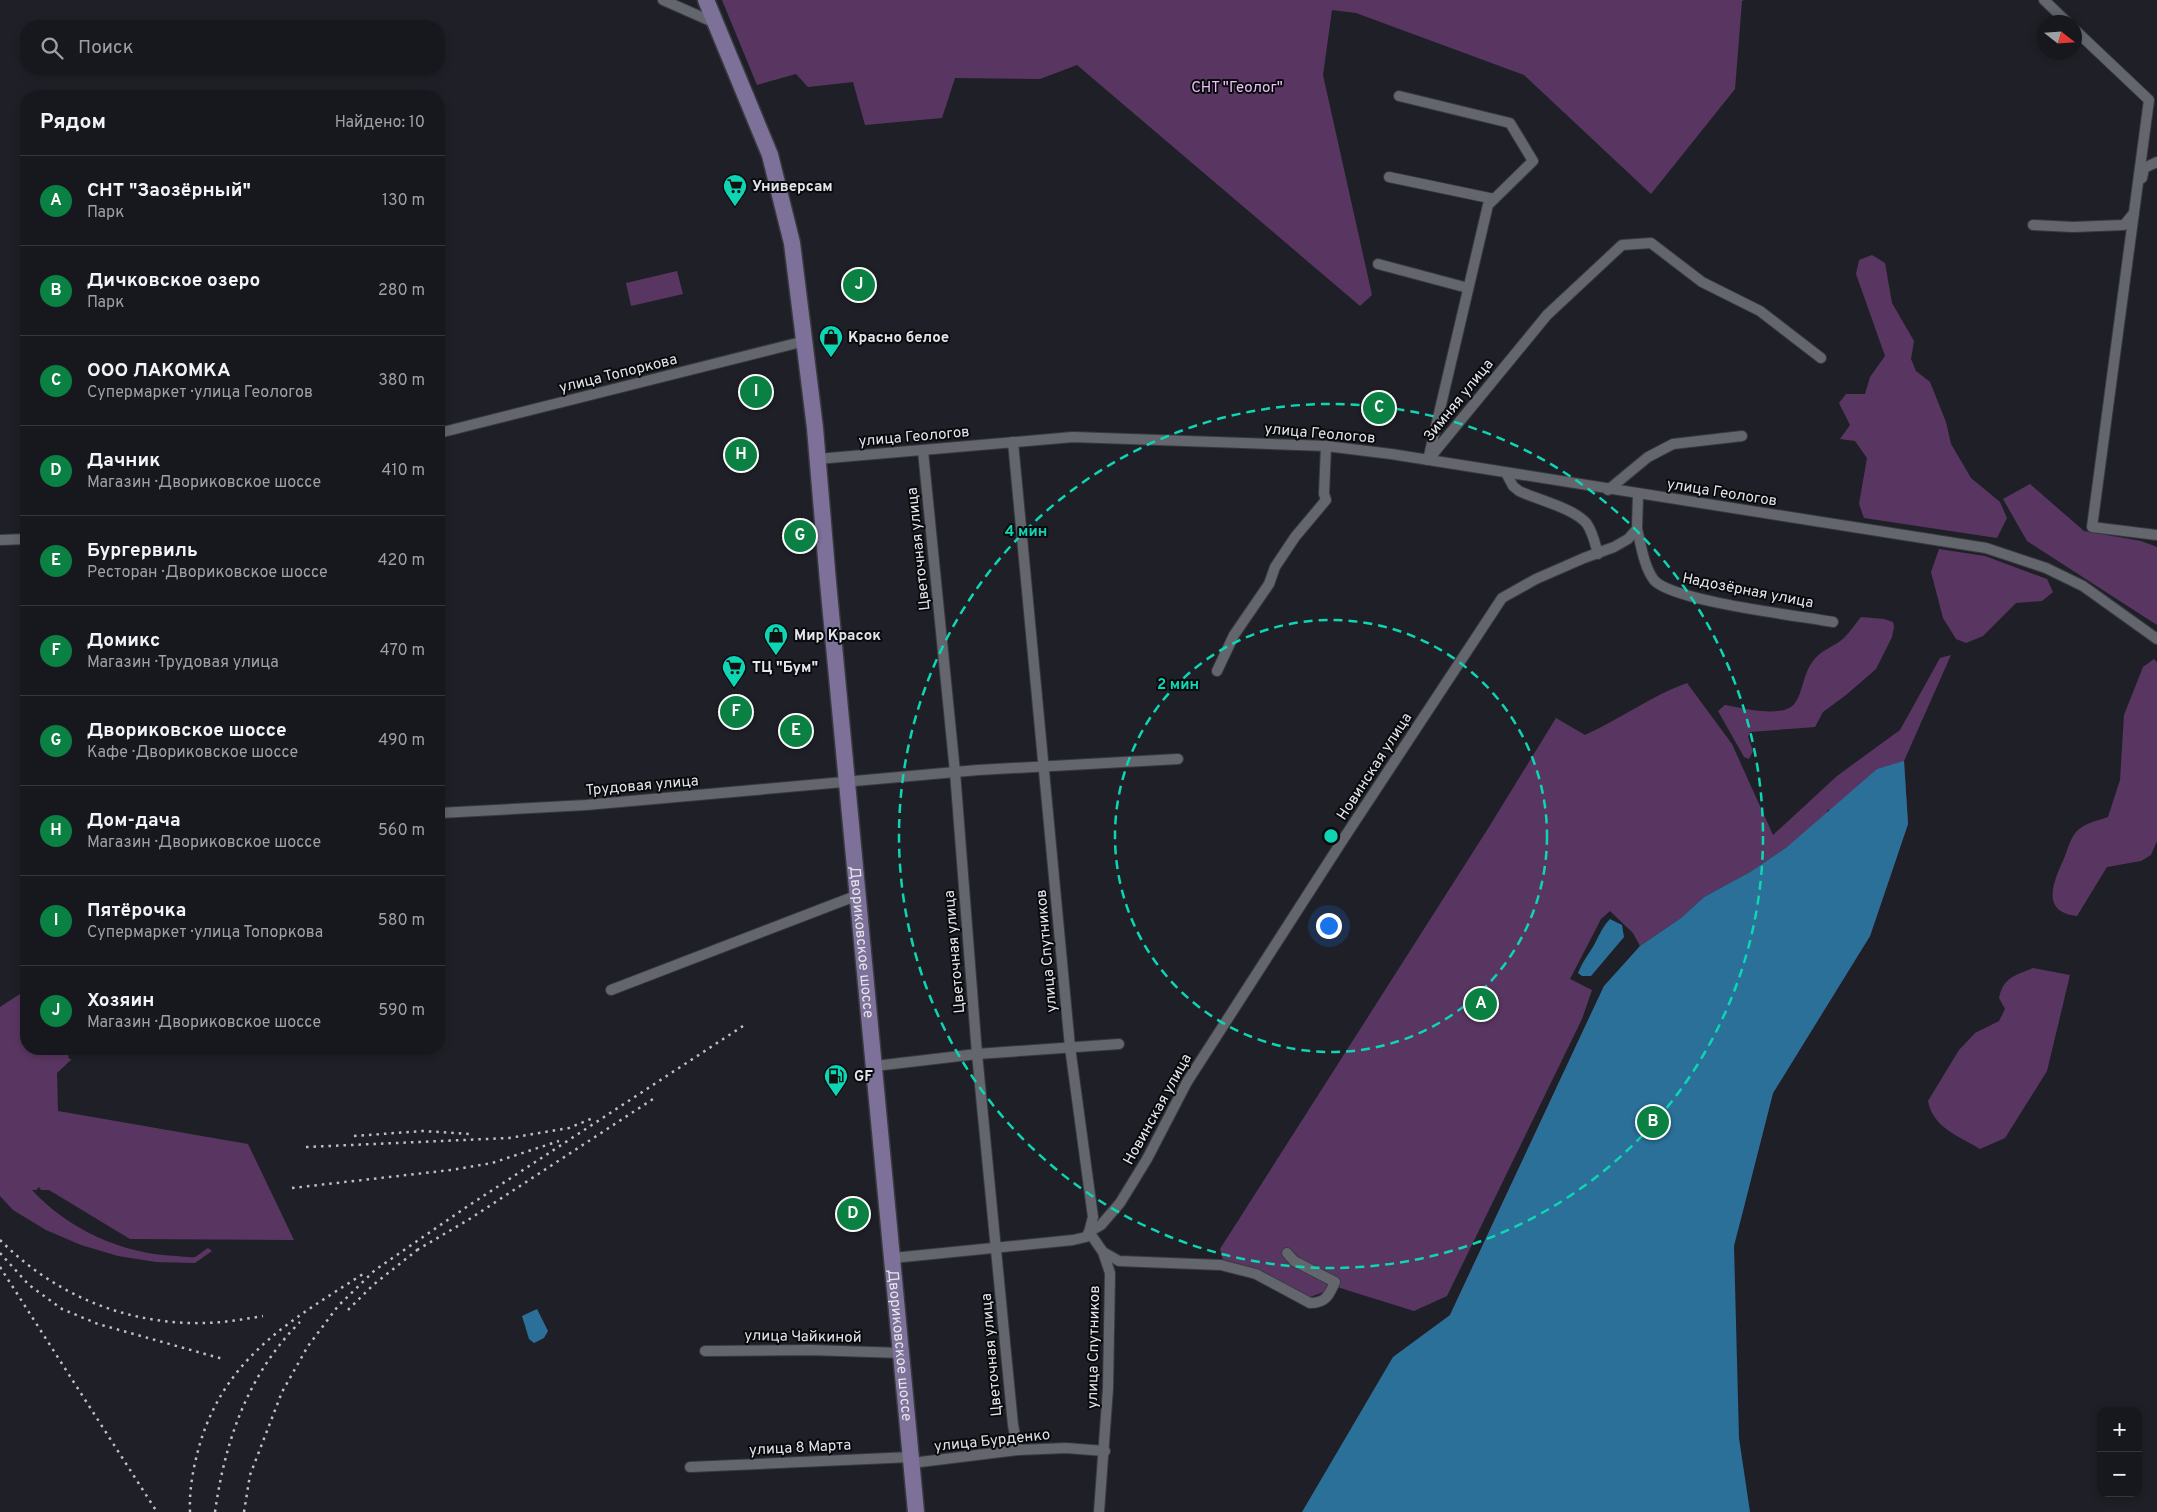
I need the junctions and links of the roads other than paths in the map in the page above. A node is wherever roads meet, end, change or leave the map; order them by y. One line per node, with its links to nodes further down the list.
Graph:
1 (663, 0): 5 (street)
2 (706, 0): 5 (main road, Двориковское шоссе)
3 (2044, 0): 4 (street)
4 (2060, 15)
5 (716, 24): 15 (main road, Двориковское шоссе)
6 (2082, 37): 11 (street)
7 (1399, 96): 10 (street, Зимняя улица)
8 (2157, 162): 11 (street)
9 (1389, 177): 10 (street)
10 (1494, 199): 14 (street, Зимняя улица)
11 (2134, 213): 12 (street); 28 (street)
12 (2032, 225)
13 (1378, 264): 14 (street)
14 (1468, 288): 23 (street, Зимняя улица)
15 (805, 341): 17 (street, улица Топоркова); 22 (main road, Двориковское шоссе)
16 (1821, 358): 23 (street, Зимняя улица)
17 (445, 431)
18 (1742, 436): 25 (street)
19 (1013, 442): 20 (street, улица Геологов); 21 (street, улица Геологов); 36 (street, улица Спутников)
20 (1326, 446): 23 (street, улица Геологов); 34 (street)
21 (923, 451): 22 (street, улица Геологов); 37 (street, Цветочная улица)
22 (817, 459): 38 (main road, Двориковское шоссе)
23 (1428, 460): 24 (street, улица Геологов)
24 (1506, 473): 25 (street, улица Геологов); 31 (street)
25 (1608, 490): 26 (street, улица Геологов)
26 (1638, 495): 27 (street); 33 (street, улица Геологов)
27 (1636, 529): 31 (street, Новинская улица); 32 (street, Надозёрная улица)
28 (2157, 535)
29 (20, 539): 30 (street)
30 (0, 540)
31 (1598, 554): 46 (street, Новинская улица)
32 (1833, 622)
33 (2157, 639)
34 (1217, 672)
35 (1178, 759): 36 (street, Трудовая улица)
36 (1043, 766): 37 (street, Трудовая улица); 43 (street, улица Спутников)
37 (954, 772): 38 (street, Трудовая улица); 44 (street, Цветочная улица)
38 (847, 781): 39 (street, Трудовая улица); 40 (main road, Двориковское шоссе)
39 (445, 813)
40 (858, 895): 41 (street); 45 (main road, Двориковское шоссе)
41 (611, 990)
42 (1119, 1044): 43 (street)
43 (1070, 1047): 44 (street); 46 (street, улица Спутников)
44 (977, 1054): 45 (street); 47 (street, Цветочная улица)
45 (875, 1066): 50 (main road, Двориковское шоссе)
46 (1089, 1232): 47 (street, Новинская улица); 48 (street, улица Спутников)
47 (996, 1248): 50 (street, Новинская улица); 53 (street, Цветочная улица)
48 (1103, 1252): 49 (street); 54 (street, улица Спутников)
49 (1287, 1253)
50 (893, 1258): 52 (main road, Двориковское шоссе)
51 (705, 1351): 52 (street, улица Чайкиной)
52 (902, 1353): 55 (main road, Двориковское шоссе)
53 (1018, 1450): 54 (street, улица Бурденко); 55 (street, улица Бурденко)
54 (1104, 1452): 58 (street, улица Спутников)
55 (912, 1460): 56 (street, улица 8 Марта); 57 (main road, Двориковское шоссе)
56 (690, 1467)
57 (916, 1512)
58 (1099, 1512)

